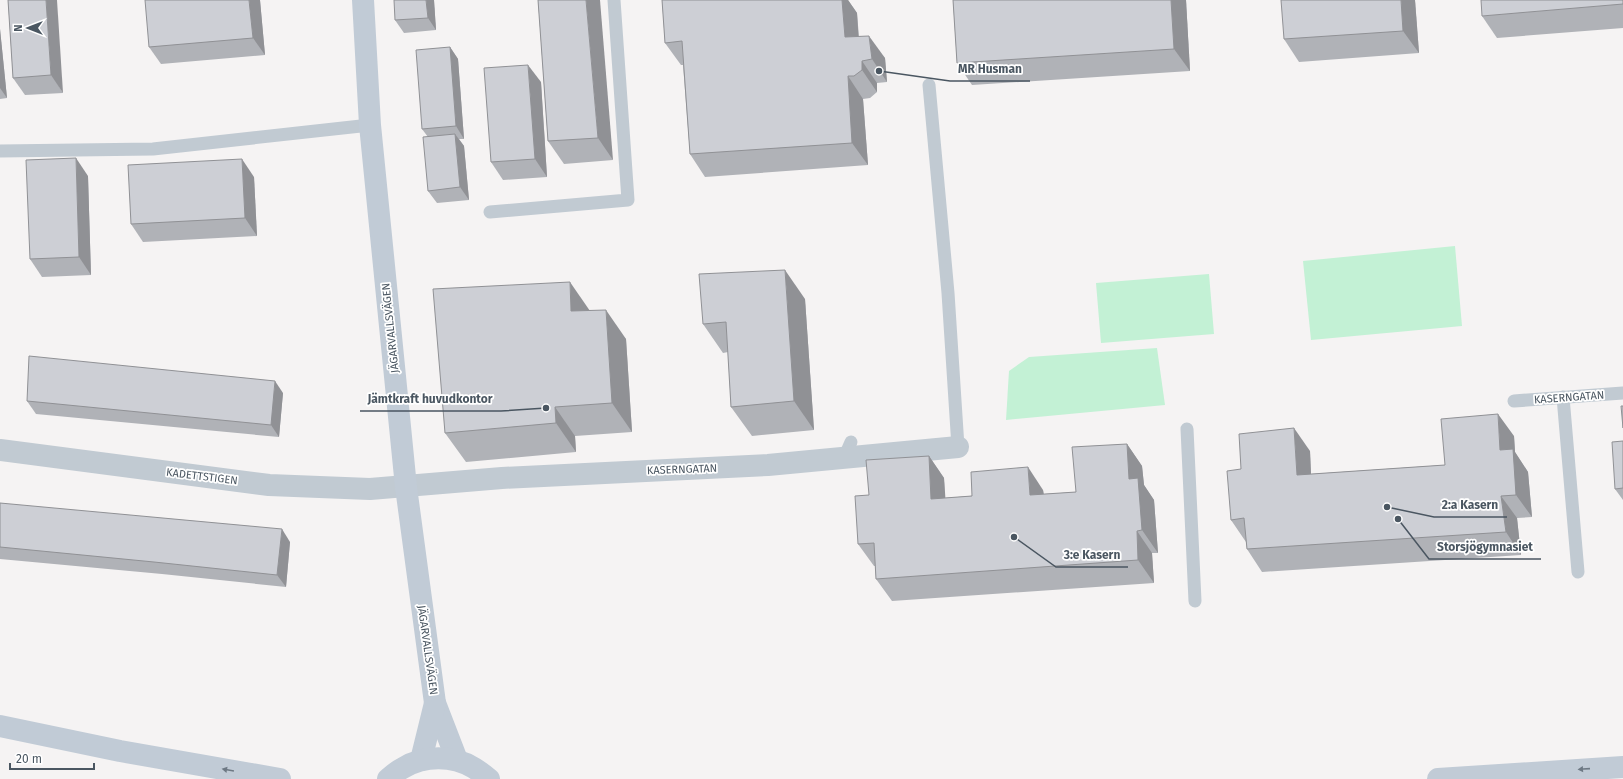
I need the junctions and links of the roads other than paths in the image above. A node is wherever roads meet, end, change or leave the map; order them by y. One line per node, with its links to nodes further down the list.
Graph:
1 (363, 0): 4 (street, JÄGARVALLSVÄGEN)
2 (614, 0): 6 (lane)
3 (929, 84): 11 (lane)
4 (370, 125): 5 (lane); 13 (street, JÄGARVALLSVÄGEN)
5 (0, 151)
6 (490, 212)
7 (1623, 393): 8 (lane, KASERNGATAN)
8 (1563, 396): 9 (lane, KASERNGATAN); 14 (lane)
9 (1514, 401)
10 (1187, 429): 15 (lane)
11 (958, 447): 13 (street, KASERNGATAN)
12 (0, 450): 13 (street, KADETTSTIGEN)
13 (406, 487): 16 (street, JÄGARVALLSVÄGEN)
14 (1578, 572)
15 (1195, 602)
16 (435, 703): 19 (street, JÄGARVALLSVÄGEN); 20 (street, JÄGARVALLSVÄGEN)
17 (0, 726): 18 (street)
18 (120, 751): 22 (street); 23 (street, one-way to 18)
19 (421, 760): 20 (street); 24 (street)
20 (457, 760): 25 (street)
21 (1623, 766): 26 (street, one-way to 26)
22 (190, 779)
23 (280, 779)
24 (388, 779)
25 (489, 779)
26 (1438, 779)

